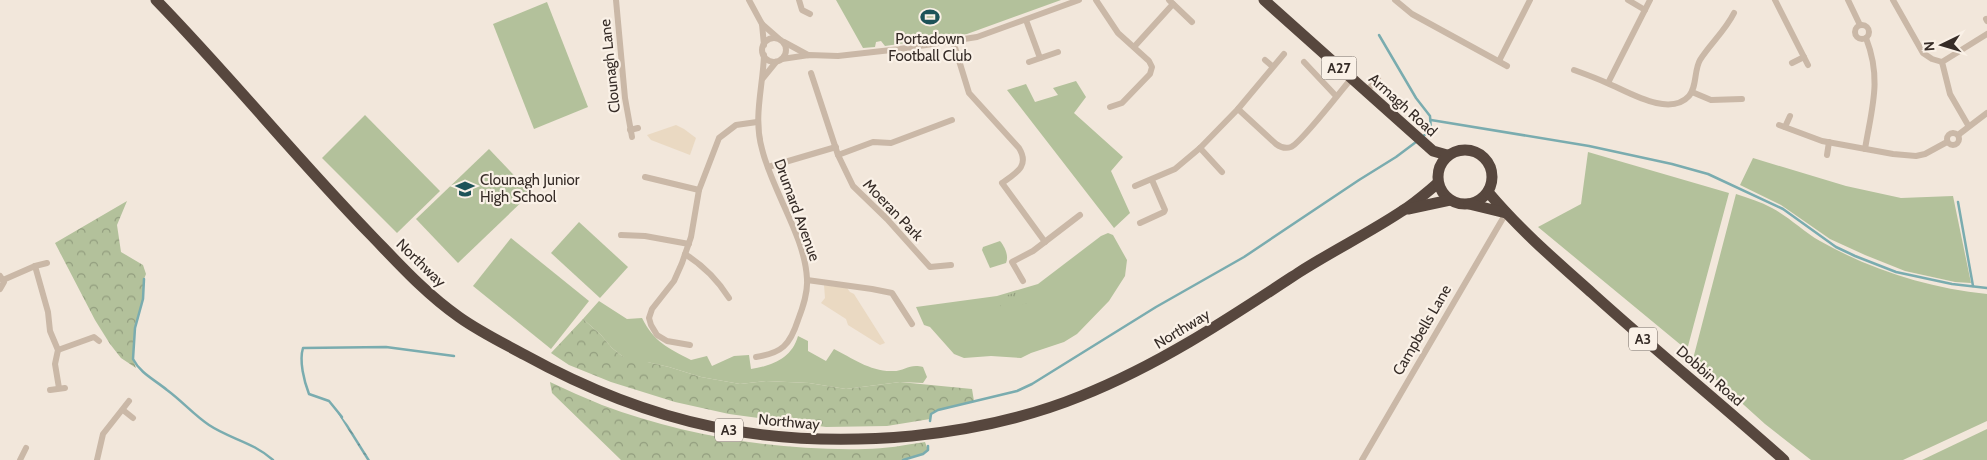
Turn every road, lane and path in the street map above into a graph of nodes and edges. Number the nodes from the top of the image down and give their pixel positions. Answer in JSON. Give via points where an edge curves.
{"nodes":[{"id":1,"x":156,"y":0,"type":"edge"},
{"id":2,"x":616,"y":0,"type":"edge"},
{"id":3,"x":750,"y":0,"type":"edge"},
{"id":4,"x":799,"y":0,"type":"edge"},
{"id":5,"x":1079,"y":0,"type":"edge"},
{"id":6,"x":1096,"y":0,"type":"edge"},
{"id":7,"x":1264,"y":0,"type":"edge"},
{"id":8,"x":1394,"y":0,"type":"edge"},
{"id":9,"x":1530,"y":0,"type":"edge"},
{"id":10,"x":1628,"y":0,"type":"edge"},
{"id":11,"x":1650,"y":0,"type":"edge"},
{"id":12,"x":1775,"y":0,"type":"edge"},
{"id":13,"x":1848,"y":0,"type":"edge"},
{"id":14,"x":1902,"y":0,"type":"edge"},
{"id":15,"x":1171,"y":2,"type":"edge"},
{"id":16,"x":1894,"y":2,"type":"edge"},
{"id":17,"x":1645,"y":10,"type":"junction"},
{"id":18,"x":1734,"y":13,"type":"dead end"},
{"id":19,"x":810,"y":14,"type":"dead end"},
{"id":20,"x":1026,"y":20,"type":"junction"},
{"id":21,"x":1192,"y":22,"type":"dead end"},
{"id":22,"x":762,"y":24,"type":"junction"},
{"id":23,"x":1860,"y":25,"type":"junction"},
{"id":24,"x":1987,"y":34,"type":"edge"},
{"id":25,"x":1866,"y":38,"type":"junction"},
{"id":26,"x":781,"y":41,"type":"junction"},
{"id":27,"x":953,"y":41,"type":"junction"},
{"id":28,"x":764,"y":45,"type":"junction"},
{"id":29,"x":1134,"y":47,"type":"junction"},
{"id":30,"x":1058,"y":52,"type":"dead end"},
{"id":31,"x":1284,"y":54,"type":"dead end"},
{"id":32,"x":764,"y":55,"type":"junction"},
{"id":33,"x":809,"y":55,"type":"junction"},
{"id":34,"x":1804,"y":57,"type":"junction"},
{"id":35,"x":1040,"y":58,"type":"junction"},
{"id":36,"x":779,"y":60,"type":"junction"},
{"id":37,"x":1265,"y":60,"type":"dead end"},
{"id":38,"x":1499,"y":61,"type":"junction"},
{"id":39,"x":1029,"y":62,"type":"dead end"},
{"id":40,"x":1304,"y":62,"type":"dead end"},
{"id":41,"x":1942,"y":62,"type":"junction"},
{"id":42,"x":1792,"y":63,"type":"dead end"},
{"id":43,"x":1808,"y":65,"type":"dead end"},
{"id":44,"x":1272,"y":66,"type":"junction"},
{"id":45,"x":1507,"y":66,"type":"dead end"},
{"id":46,"x":1574,"y":70,"type":"dead end"},
{"id":47,"x":812,"y":73,"type":"dead end"},
{"id":48,"x":763,"y":78,"type":"junction"},
{"id":49,"x":1378,"y":78,"type":"dead end"},
{"id":50,"x":1351,"y":79,"type":"junction"},
{"id":51,"x":1608,"y":83,"type":"junction"},
{"id":52,"x":1366,"y":91,"type":"junction"},
{"id":53,"x":1692,"y":92,"type":"junction"},
{"id":54,"x":1336,"y":96,"type":"junction"},
{"id":55,"x":1742,"y":99,"type":"dead end"},
{"id":56,"x":1110,"y":107,"type":"dead end"},
{"id":57,"x":1238,"y":109,"type":"junction"},
{"id":58,"x":1987,"y":113,"type":"edge"},
{"id":59,"x":1790,"y":116,"type":"dead end"},
{"id":60,"x":952,"y":120,"type":"dead end"},
{"id":61,"x":757,"y":122,"type":"junction"},
{"id":62,"x":1968,"y":126,"type":"junction"},
{"id":63,"x":638,"y":128,"type":"dead end"},
{"id":64,"x":1829,"y":142,"type":"junction"},
{"id":65,"x":836,"y":147,"type":"junction"},
{"id":66,"x":1200,"y":148,"type":"junction"},
{"id":67,"x":1865,"y":149,"type":"junction"},
{"id":68,"x":1433,"y":151,"type":"junction"},
{"id":69,"x":838,"y":154,"type":"junction"},
{"id":70,"x":1447,"y":155,"type":"junction"},
{"id":71,"x":1827,"y":155,"type":"dead end"},
{"id":72,"x":768,"y":167,"type":"junction"},
{"id":73,"x":1439,"y":167,"type":"junction"},
{"id":74,"x":1222,"y":172,"type":"dead end"},
{"id":75,"x":645,"y":177,"type":"dead end"},
{"id":76,"x":1152,"y":180,"type":"junction"},
{"id":77,"x":1438,"y":183,"type":"junction"},
{"id":78,"x":1135,"y":186,"type":"dead end"},
{"id":79,"x":699,"y":190,"type":"junction"},
{"id":80,"x":1488,"y":192,"type":"junction"},
{"id":81,"x":1450,"y":200,"type":"junction"},
{"id":82,"x":1469,"y":204,"type":"junction"},
{"id":83,"x":1406,"y":209,"type":"junction"},
{"id":84,"x":1506,"y":213,"type":"junction"},
{"id":85,"x":1080,"y":215,"type":"dead end"},
{"id":86,"x":1140,"y":223,"type":"dead end"},
{"id":87,"x":621,"y":235,"type":"dead end"},
{"id":88,"x":1045,"y":242,"type":"junction"},
{"id":89,"x":689,"y":244,"type":"junction"},
{"id":90,"x":685,"y":254,"type":"junction"},
{"id":91,"x":47,"y":263,"type":"dead end"},
{"id":92,"x":951,"y":265,"type":"dead end"},
{"id":93,"x":35,"y":266,"type":"junction"},
{"id":94,"x":2,"y":278,"type":"edge"},
{"id":95,"x":807,"y":280,"type":"junction"},
{"id":96,"x":1023,"y":281,"type":"dead end"},
{"id":97,"x":0,"y":289,"type":"edge"},
{"id":98,"x":729,"y":298,"type":"dead end"},
{"id":99,"x":912,"y":324,"type":"dead end"},
{"id":100,"x":99,"y":342,"type":"dead end"},
{"id":101,"x":690,"y":345,"type":"dead end"},
{"id":102,"x":58,"y":350,"type":"junction"},
{"id":103,"x":756,"y":357,"type":"dead end"},
{"id":104,"x":50,"y":390,"type":"dead end"},
{"id":105,"x":129,"y":401,"type":"dead end"},
{"id":106,"x":123,"y":410,"type":"junction"},
{"id":107,"x":133,"y":418,"type":"dead end"},
{"id":108,"x":26,"y":448,"type":"dead end"},
{"id":109,"x":20,"y":460,"type":"edge"},
{"id":110,"x":97,"y":460,"type":"edge"},
{"id":111,"x":1362,"y":460,"type":"edge"},
{"id":112,"x":1784,"y":460,"type":"edge"}],
"edges":[{"from":1,"to":83,"type":"highway","name":"Northway","number":"A3","via":[[339,202],[422,287],[459,318],[551,370],[616,398],[674,418],[752,434],[830,440],[928,434],[1001,422],[1077,398],[1185,345]]},
{"from":2,"to":63,"type":"street","name":"Clounagh Lane","via":[[624,98],[631,134]]},
{"from":3,"to":22,"type":"street"},
{"from":4,"to":19,"type":"street","via":[[802,10]]},
{"from":5,"to":20,"type":"street"},
{"from":6,"to":29,"type":"street","via":[[1118,33]]},
{"from":7,"to":50,"type":"highway","name":"Armagh Road","number":"A27"},
{"from":8,"to":38,"type":"street","via":[[1412,14]]},
{"from":9,"to":38,"type":"street"},
{"from":10,"to":17,"type":"street"},
{"from":11,"to":17,"type":"street"},
{"from":12,"to":34,"type":"street"},
{"from":13,"to":23,"type":"street"},
{"from":14,"to":16,"type":"street"},
{"from":15,"to":21,"type":"street"},
{"from":15,"to":29,"type":"street"},
{"from":16,"to":41,"type":"street","via":[[1923,53]]},
{"from":17,"to":51,"type":"street"},
{"from":18,"to":53,"type":"street","via":[[1699,62]]},
{"from":20,"to":27,"type":"street"},
{"from":20,"to":35,"type":"street"},
{"from":22,"to":26,"type":"street"},
{"from":22,"to":28,"type":"street"},
{"from":23,"to":25,"type":"street","via":[[1868,28]]},
{"from":23,"to":25,"type":"street","via":[[1856,28],[1856,35]]},
{"from":24,"to":41,"type":"street"},
{"from":25,"to":67,"type":"street","via":[[1873,56],[1876,82]]},
{"from":26,"to":28,"type":"street","via":[[772,38]]},
{"from":26,"to":33,"type":"street"},
{"from":26,"to":36,"type":"street","via":[[786,49]]},
{"from":27,"to":33,"type":"street","via":[[838,56]]},
{"from":27,"to":88,"type":"street","via":[[969,93],[1024,156],[1021,167],[1002,184]]},
{"from":28,"to":32,"type":"street"},
{"from":29,"to":56,"type":"street","via":[[1152,64],[1152,71],[1122,103]]},
{"from":30,"to":35,"type":"street"},
{"from":31,"to":44,"type":"street"},
{"from":32,"to":36,"type":"street","via":[[768,60]]},
{"from":32,"to":48,"type":"street","name":"Drumard Avenue"},
{"from":33,"to":36,"type":"street"},
{"from":34,"to":42,"type":"street"},
{"from":34,"to":43,"type":"street"},
{"from":35,"to":39,"type":"street"},
{"from":36,"to":48,"type":"street"},
{"from":37,"to":44,"type":"street"},
{"from":38,"to":45,"type":"street"},
{"from":40,"to":54,"type":"street"},
{"from":41,"to":62,"type":"street","via":[[1950,94]]},
{"from":44,"to":57,"type":"street"},
{"from":46,"to":51,"type":"street"},
{"from":47,"to":65,"type":"street","name":"Moeran Park"},
{"from":48,"to":61,"type":"street","name":"Drumard Avenue"},
{"from":49,"to":52,"type":"street"},
{"from":50,"to":52,"type":"highway","name":"Armagh Road","number":"A27"},
{"from":50,"to":54,"type":"street"},
{"from":51,"to":53,"type":"street","via":[[1654,103],[1680,102]]},
{"from":52,"to":68,"type":"highway","name":"Armagh Road","number":"A27"},
{"from":53,"to":55,"type":"street","via":[[1711,100]]},
{"from":54,"to":57,"type":"street","via":[[1291,147],[1283,148],[1276,144]]},
{"from":57,"to":66,"type":"street"},
{"from":58,"to":62,"type":"street"},
{"from":59,"to":64,"type":"street","via":[[1782,126]]},
{"from":60,"to":69,"type":"street","via":[[891,143],[873,142]]},
{"from":61,"to":72,"type":"street","name":"Drumard Avenue","via":[[761,149]]},
{"from":61,"to":79,"type":"street","via":[[736,125],[719,138]]},
{"from":62,"to":67,"type":"street","via":[[1958,135],[1949,134],[1947,142],[1932,151],[1916,156]]},
{"from":64,"to":67,"type":"street"},
{"from":64,"to":71,"type":"street"},
{"from":65,"to":69,"type":"street","name":"Moeran Park"},
{"from":65,"to":72,"type":"street"},
{"from":66,"to":74,"type":"street"},
{"from":66,"to":76,"type":"street","via":[[1175,169]]},
{"from":68,"to":70,"type":"highway","name":"Armagh Road","number":"A27"},
{"from":68,"to":73,"type":"highway","name":"Armagh Road"},
{"from":69,"to":92,"type":"street","name":"Moeran Park","via":[[853,186],[930,267]]},
{"from":70,"to":73,"type":"highway"},
{"from":70,"to":80,"type":"highway","via":[[1466,150],[1483,156],[1492,172]]},
{"from":72,"to":95,"type":"street","name":"Drumard Avenue","via":[[801,248]]},
{"from":73,"to":77,"type":"highway"},
{"from":75,"to":79,"type":"street"},
{"from":76,"to":78,"type":"street"},
{"from":76,"to":86,"type":"street","via":[[1165,210]]},
{"from":77,"to":81,"type":"highway"},
{"from":77,"to":83,"type":"highway","name":"Northway","number":"A3"},
{"from":79,"to":89,"type":"street"},
{"from":80,"to":82,"type":"highway"},
{"from":80,"to":84,"type":"highway","name":"Dobbin Road","number":"A3"},
{"from":81,"to":82,"type":"highway","number":"A3"},
{"from":81,"to":83,"type":"highway","name":"Northway","number":"A3"},
{"from":82,"to":84,"type":"highway","name":"Dobbin Road","number":"A3"},
{"from":84,"to":111,"type":"street","name":"Campbells Lane"},
{"from":84,"to":112,"type":"highway","name":"Dobbin Road","number":"A3","via":[[1636,332]]},
{"from":85,"to":88,"type":"street"},
{"from":87,"to":89,"type":"street"},
{"from":88,"to":96,"type":"street","via":[[1012,262]]},
{"from":89,"to":90,"type":"street"},
{"from":90,"to":98,"type":"street","via":[[712,275]]},
{"from":90,"to":101,"type":"street","via":[[674,281],[652,309],[649,318],[657,334],[667,341]]},
{"from":91,"to":93,"type":"street"},
{"from":93,"to":94,"type":"street"},
{"from":93,"to":102,"type":"street","via":[[50,331]]},
{"from":94,"to":97,"type":"street","via":[[4,284]]},
{"from":95,"to":99,"type":"street","via":[[892,293]]},
{"from":95,"to":103,"type":"street","name":"Drumard Avenue","via":[[806,296],[795,331],[785,347]]},
{"from":100,"to":102,"type":"street","via":[[94,337]]},
{"from":102,"to":104,"type":"street","via":[[55,364],[62,388]]},
{"from":105,"to":106,"type":"street"},
{"from":106,"to":107,"type":"street"},
{"from":106,"to":110,"type":"street","via":[[103,434]]},
{"from":108,"to":109,"type":"street"}]}
